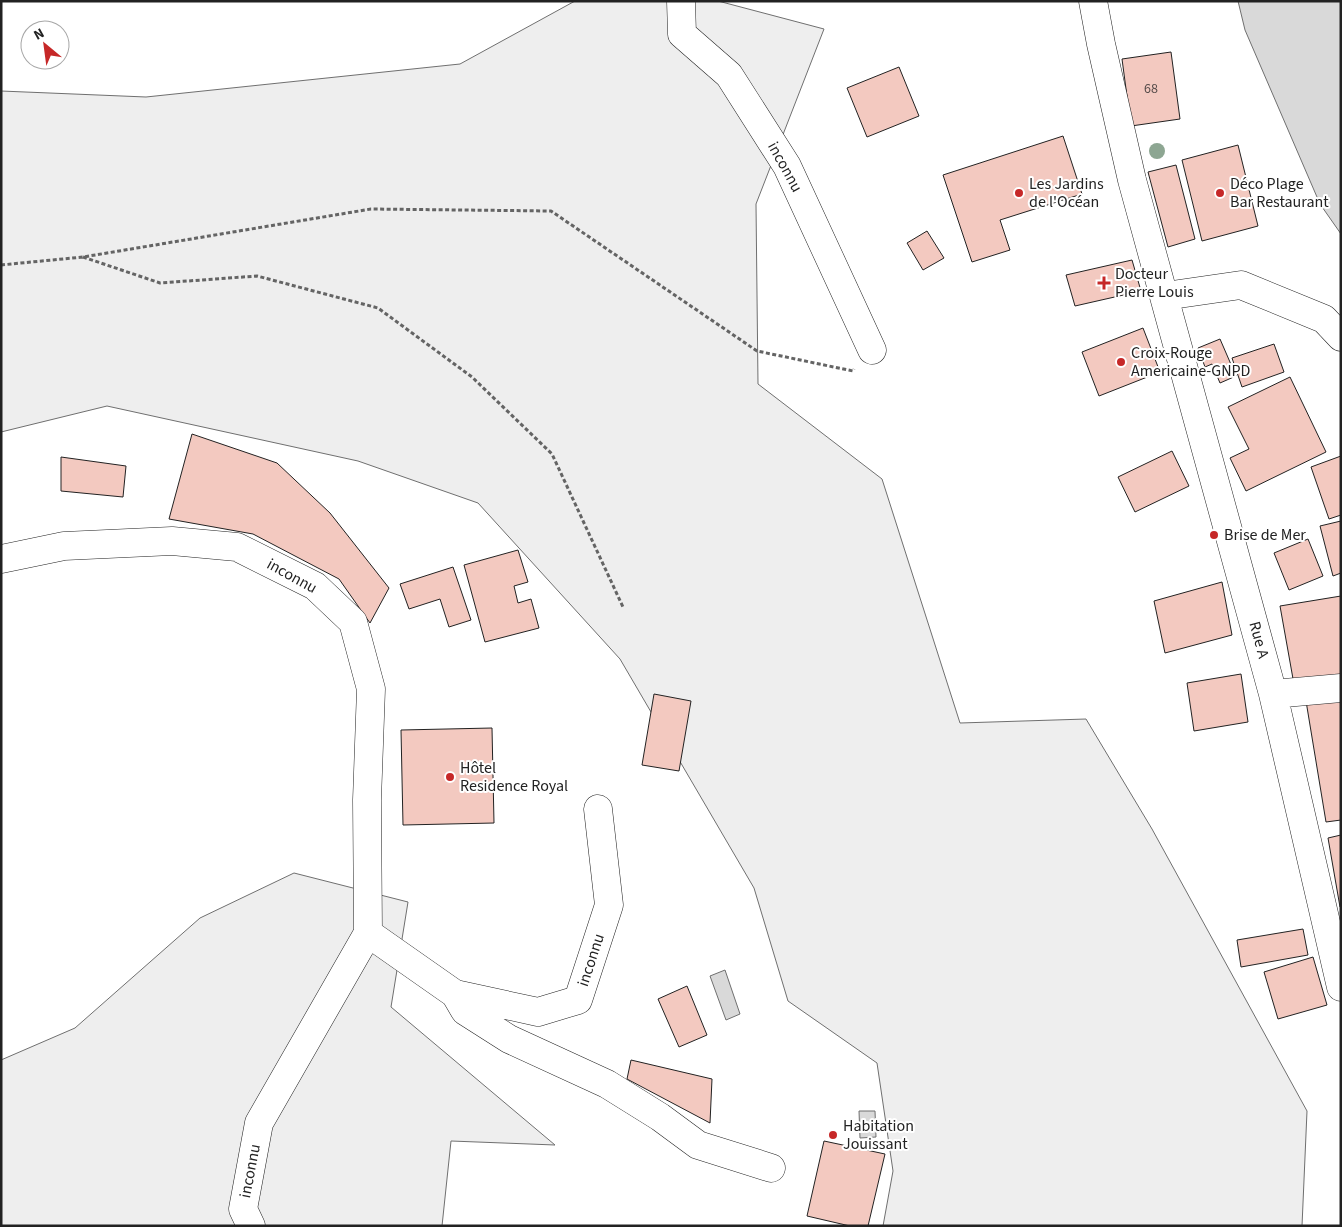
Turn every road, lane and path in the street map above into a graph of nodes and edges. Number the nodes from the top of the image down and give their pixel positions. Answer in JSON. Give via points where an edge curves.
{"nodes":[{"id":1,"x":681,"y":1,"type":"edge"},
{"id":2,"x":1093,"y":1,"type":"edge"},
{"id":3,"x":82,"y":257,"type":"junction"},
{"id":4,"x":1,"y":265,"type":"edge"},
{"id":5,"x":1166,"y":296,"type":"junction"},
{"id":6,"x":1341,"y":337,"type":"edge"},
{"id":7,"x":872,"y":350,"type":"joint"},
{"id":8,"x":1,"y":560,"type":"edge"},
{"id":9,"x":623,"y":607,"type":"dead end"},
{"id":10,"x":1341,"y":688,"type":"edge"},
{"id":11,"x":1273,"y":694,"type":"junction"},
{"id":12,"x":598,"y":809,"type":"dead end"},
{"id":13,"x":368,"y":933,"type":"junction"},
{"id":14,"x":1335,"y":941,"type":"edge"},
{"id":15,"x":1341,"y":987,"type":"edge"},
{"id":16,"x":455,"y":994,"type":"junction"},
{"id":17,"x":771,"y":1168,"type":"dead end"},
{"id":18,"x":251,"y":1226,"type":"edge"}],
"edges":[{"from":1,"to":7,"type":"street","name":"inconnu","via":[[682,34],[729,75],[787,166]]},
{"from":2,"to":5,"type":"street","via":[[1132,180]]},
{"from":3,"to":4,"type":"path"},
{"from":3,"to":7,"type":"path","via":[[371,210],[551,211],[757,351],[853,371]]},
{"from":3,"to":9,"type":"path","via":[[160,283],[257,276],[378,308],[472,376],[552,454]]},
{"from":5,"to":6,"type":"street","via":[[1241,285],[1324,319]]},
{"from":5,"to":11,"type":"street","name":"Rue A"},
{"from":8,"to":13,"type":"street","name":"inconnu","via":[[64,546],[172,541],[237,547],[316,586],[353,622],[372,689],[367,800]]},
{"from":10,"to":11,"type":"street"},
{"from":11,"to":14,"type":"street","name":"Rue A"},
{"from":12,"to":16,"type":"street","name":"inconnu","via":[[609,905],[578,1000],[538,1012]]},
{"from":13,"to":16,"type":"street","name":"inconnu"},
{"from":13,"to":18,"type":"street","name":"inconnu","via":[[259,1123],[243,1210]]},
{"from":14,"to":15,"type":"street","name":"Rue A"},
{"from":16,"to":17,"type":"street","via":[[466,1011],[509,1039],[607,1084],[698,1144]]}]}
